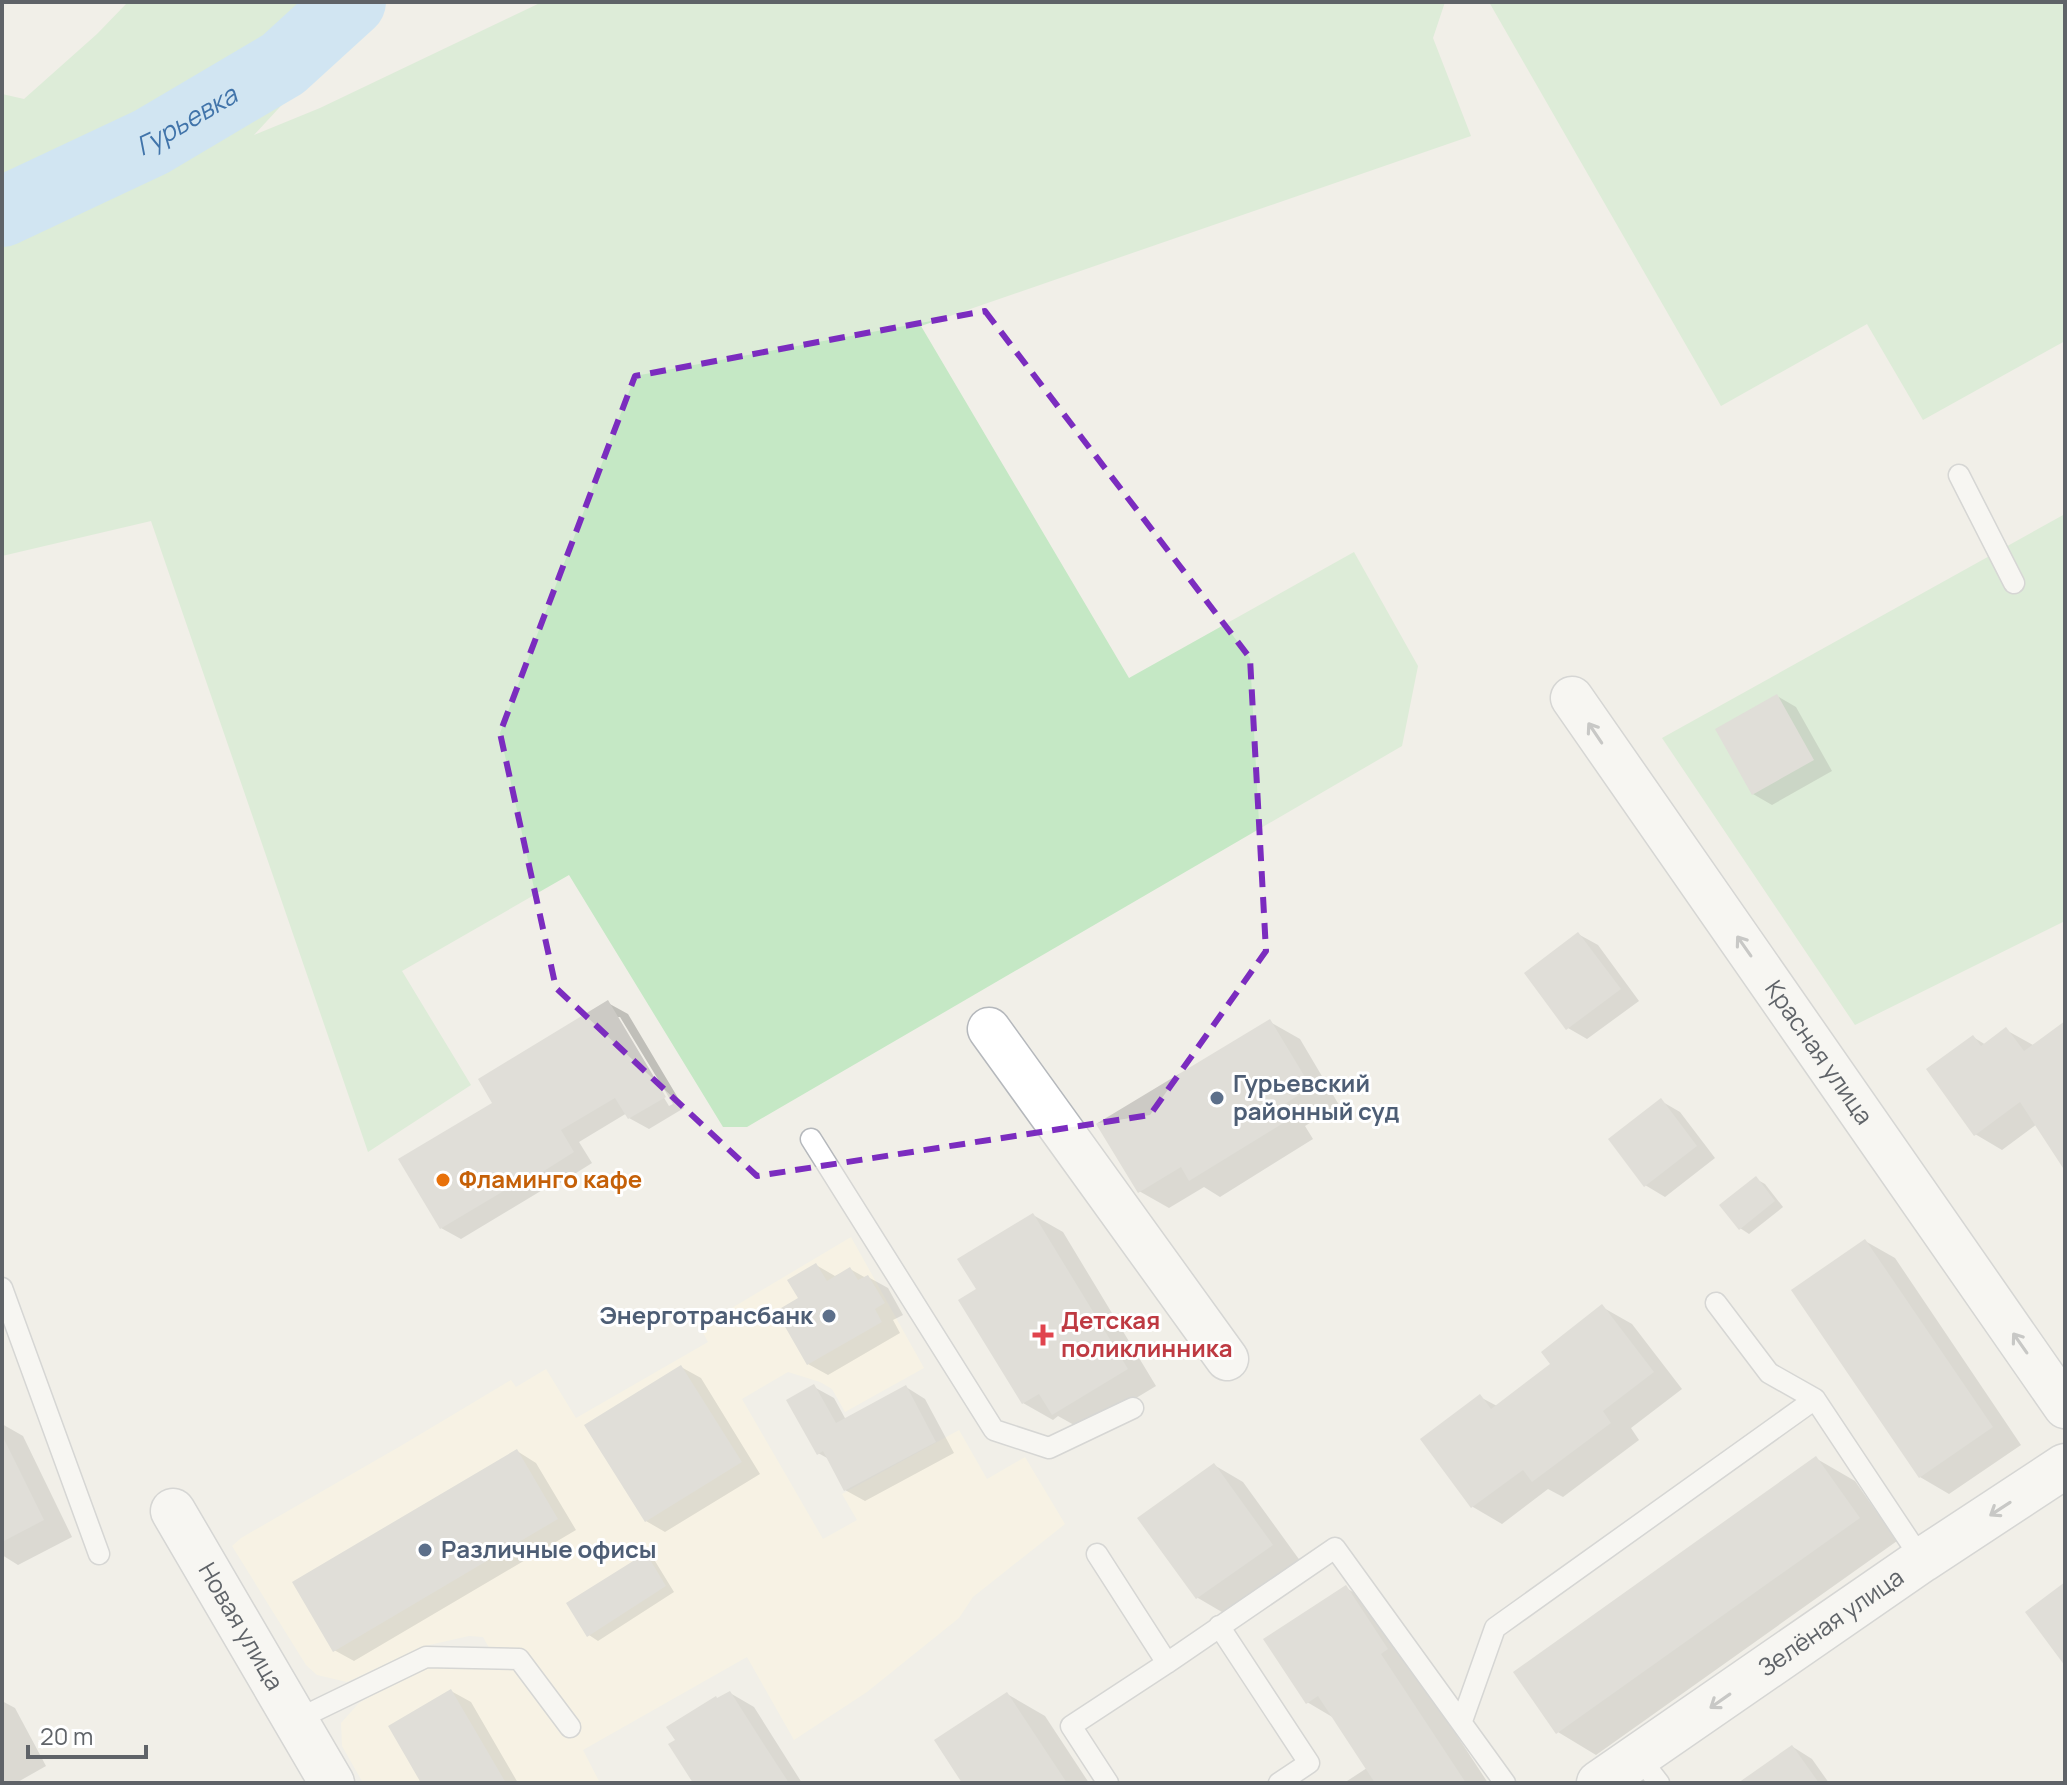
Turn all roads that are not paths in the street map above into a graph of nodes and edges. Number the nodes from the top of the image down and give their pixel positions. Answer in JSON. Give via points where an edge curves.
{"nodes":[{"id":1,"x":1959,"y":475,"type":"dead end"},
{"id":2,"x":2014,"y":583,"type":"dead end"},
{"id":3,"x":1572,"y":698,"type":"dead end"},
{"id":4,"x":989,"y":1029,"type":"dead end"},
{"id":5,"x":811,"y":1139,"type":"dead end"},
{"id":6,"x":2,"y":1288,"type":"edge"},
{"id":7,"x":1716,"y":1303,"type":"dead end"},
{"id":8,"x":1227,"y":1359,"type":"dead end"},
{"id":9,"x":1815,"y":1399,"type":"junction"},
{"id":10,"x":2065,"y":1407,"type":"edge"},
{"id":11,"x":1133,"y":1408,"type":"dead end"},
{"id":12,"x":2065,"y":1466,"type":"edge"},
{"id":13,"x":173,"y":1511,"type":"dead end"},
{"id":14,"x":99,"y":1554,"type":"dead end"},
{"id":15,"x":1097,"y":1554,"type":"dead end"},
{"id":16,"x":1922,"y":1560,"type":"junction"},
{"id":17,"x":1219,"y":1626,"type":"junction"},
{"id":18,"x":1167,"y":1663,"type":"junction"},
{"id":19,"x":296,"y":1720,"type":"junction"},
{"id":20,"x":1462,"y":1721,"type":"junction"},
{"id":21,"x":570,"y":1727,"type":"dead end"},
{"id":22,"x":1649,"y":1770,"type":"edge"},
{"id":23,"x":332,"y":1783,"type":"edge"},
{"id":24,"x":1108,"y":1783,"type":"edge"},
{"id":25,"x":1279,"y":1783,"type":"edge"},
{"id":26,"x":1505,"y":1783,"type":"edge"},
{"id":27,"x":1599,"y":1783,"type":"edge"}],
"edges":[{"from":1,"to":2,"type":"lane"},
{"from":10,"to":3,"type":"street","name":"Красная улица","one_way":true},
{"from":4,"to":8,"type":"street"},
{"from":5,"to":11,"type":"lane","via":[[994,1430],[1049,1448]]},
{"from":6,"to":14,"type":"lane"},
{"from":7,"to":9,"type":"lane","via":[[1769,1373]]},
{"from":9,"to":16,"type":"lane"},
{"from":9,"to":20,"type":"lane","via":[[1495,1628]]},
{"from":12,"to":16,"type":"street","name":"Зелёная улица","one_way":true},
{"from":13,"to":19,"type":"street","name":"Новая улица"},
{"from":15,"to":18,"type":"lane"},
{"from":16,"to":22,"type":"street","name":"Зелёная улица","one_way":true},
{"from":17,"to":18,"type":"lane"},
{"from":17,"to":20,"type":"lane","via":[[1335,1548]]},
{"from":17,"to":25,"type":"lane","via":[[1309,1763]]},
{"from":18,"to":24,"type":"lane","via":[[1071,1726]]},
{"from":19,"to":21,"type":"lane","via":[[426,1657],[519,1659]]},
{"from":19,"to":23,"type":"street","name":"Новая улица"},
{"from":20,"to":26,"type":"lane"},
{"from":22,"to":27,"type":"street","name":"Зелёная улица"}]}
